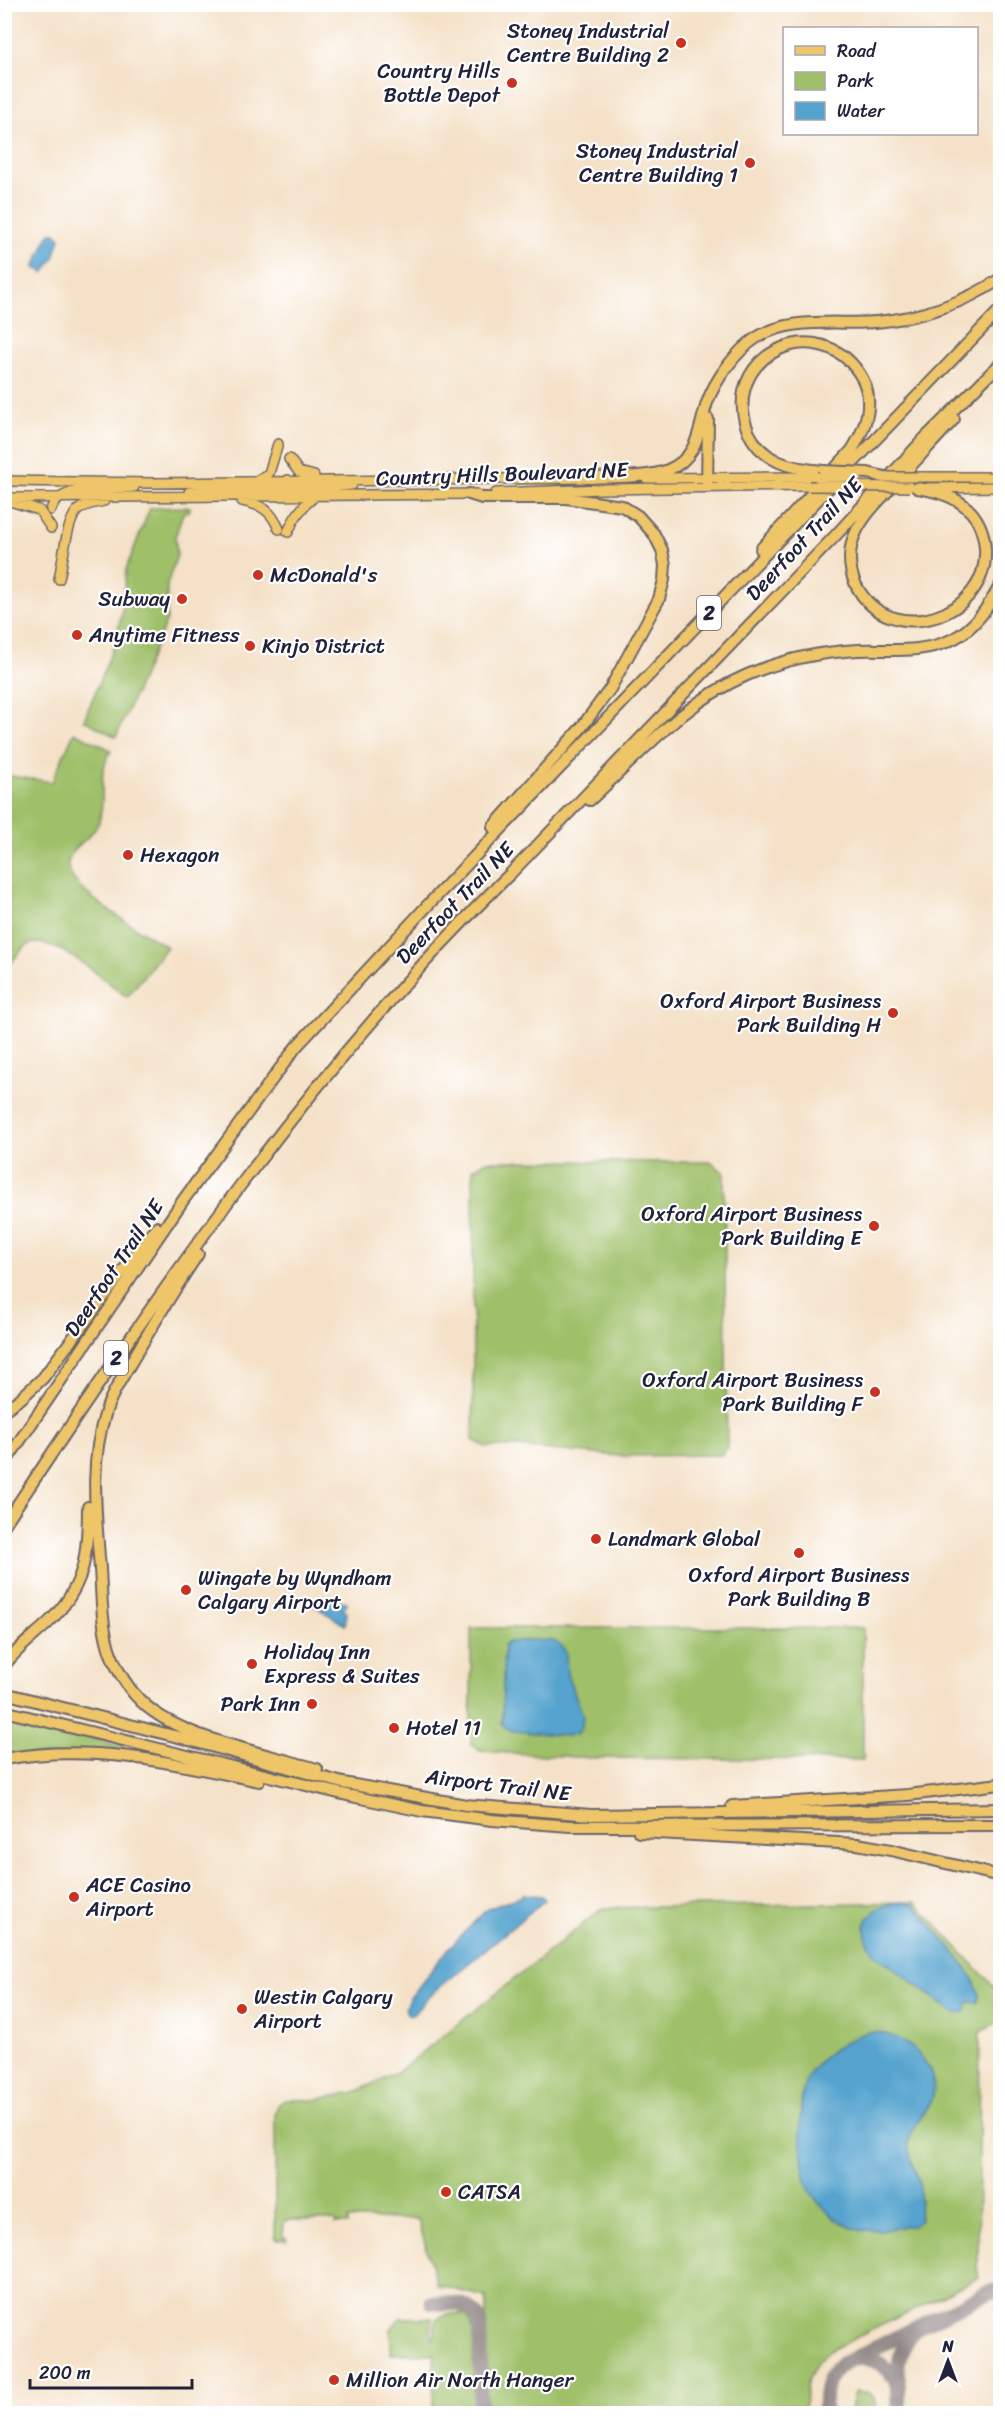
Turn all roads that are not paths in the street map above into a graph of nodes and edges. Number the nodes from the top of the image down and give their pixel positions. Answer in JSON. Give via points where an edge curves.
{"nodes":[{"id":1,"x":1000,"y":279,"type":"edge"},
{"id":2,"x":1000,"y":310,"type":"edge"},
{"id":3,"x":1000,"y":364,"type":"edge"},
{"id":4,"x":714,"y":389,"type":"junction"},
{"id":5,"x":278,"y":444,"type":"dead end"},
{"id":6,"x":288,"y":459,"type":"dead end"},
{"id":7,"x":821,"y":474,"type":"junction"},
{"id":8,"x":885,"y":477,"type":"joint"},
{"id":9,"x":1000,"y":477,"type":"edge"},
{"id":10,"x":587,"y":478,"type":"junction"},
{"id":11,"x":288,"y":480,"type":"junction"},
{"id":12,"x":337,"y":480,"type":"junction"},
{"id":13,"x":393,"y":480,"type":"junction"},
{"id":14,"x":4,"y":481,"type":"edge"},
{"id":15,"x":257,"y":481,"type":"junction"},
{"id":16,"x":708,"y":482,"type":"junction"},
{"id":17,"x":154,"y":483,"type":"junction"},
{"id":18,"x":915,"y":484,"type":"junction"},
{"id":19,"x":1000,"y":487,"type":"edge"},
{"id":20,"x":469,"y":494,"type":"junction"},
{"id":21,"x":278,"y":496,"type":"junction"},
{"id":22,"x":315,"y":496,"type":"junction"},
{"id":23,"x":58,"y":497,"type":"junction"},
{"id":24,"x":122,"y":497,"type":"junction"},
{"id":25,"x":157,"y":497,"type":"junction"},
{"id":26,"x":225,"y":497,"type":"junction"},
{"id":27,"x":4,"y":499,"type":"edge"},
{"id":28,"x":51,"y":510,"type":"dead end"},
{"id":29,"x":51,"y":528,"type":"dead end"},
{"id":30,"x":1000,"y":575,"type":"edge"},
{"id":31,"x":59,"y":579,"type":"dead end"},
{"id":32,"x":1000,"y":586,"type":"edge"},
{"id":33,"x":700,"y":622,"type":"junction"},
{"id":34,"x":925,"y":647,"type":"junction"},
{"id":35,"x":511,"y":873,"type":"junction"},
{"id":36,"x":427,"y":906,"type":"junction"},
{"id":37,"x":234,"y":1195,"type":"junction"},
{"id":38,"x":183,"y":1199,"type":"junction"},
{"id":39,"x":106,"y":1409,"type":"junction"},
{"id":40,"x":4,"y":1410,"type":"edge"},
{"id":41,"x":4,"y":1464,"type":"edge"},
{"id":42,"x":4,"y":1525,"type":"edge"},
{"id":43,"x":4,"y":1666,"type":"edge"},
{"id":44,"x":4,"y":1693,"type":"edge"},
{"id":45,"x":4,"y":1711,"type":"edge"},
{"id":46,"x":4,"y":1759,"type":"edge"},
{"id":47,"x":1000,"y":1784,"type":"edge"},
{"id":48,"x":1000,"y":1803,"type":"edge"},
{"id":49,"x":466,"y":1805,"type":"junction"},
{"id":50,"x":932,"y":1809,"type":"junction"},
{"id":51,"x":1000,"y":1809,"type":"edge"},
{"id":52,"x":422,"y":1811,"type":"junction"},
{"id":53,"x":591,"y":1815,"type":"junction"},
{"id":54,"x":1000,"y":1825,"type":"edge"},
{"id":55,"x":570,"y":1827,"type":"junction"},
{"id":56,"x":1000,"y":1875,"type":"edge"}],
"edges":[{"from":1,"to":4,"type":"highway","via":[[949,305],[913,316],[771,331],[736,353]]},
{"from":2,"to":33,"type":"highway","name":"Deerfoot Trail NE","number":"2"},
{"from":3,"to":18,"type":"highway","via":[[874,506],[855,534],[851,567],[862,595],[879,612],[908,621],[930,619],[958,605],[977,583],[985,558],[981,530],[965,506],[946,494]]},
{"from":3,"to":35,"type":"highway","name":"Deerfoot Trail NE","number":"2"},
{"from":4,"to":10,"type":"highway","via":[[696,445],[680,464],[662,473]]},
{"from":4,"to":16,"type":"highway","via":[[708,417]]},
{"from":5,"to":15,"type":"main road","via":[[269,473]]},
{"from":6,"to":12,"type":"main road","via":[[305,475]]},
{"from":7,"to":8,"type":"highway","bridge":true,"via":[[868,473]]},
{"from":7,"to":16,"type":"main road","name":"Country Hills Boulevard NE"},
{"from":7,"to":33,"type":"highway","via":[[776,460],[758,448],[746,426],[742,403],[746,383],[760,362],[789,345],[826,346],[848,359],[862,377],[868,396],[865,426],[843,461]]},
{"from":8,"to":18,"type":"main road","name":"Country Hills Boulevard NE","bridge":true},
{"from":9,"to":18,"type":"main road","name":"Country Hills Boulevard NE"},
{"from":10,"to":13,"type":"main road","name":"Country Hills Boulevard NE"},
{"from":10,"to":16,"type":"main road","name":"Country Hills Boulevard NE"},
{"from":11,"to":12,"type":"main road","name":"Country Hills Boulevard NE"},
{"from":11,"to":15,"type":"main road","name":"Country Hills Boulevard NE"},
{"from":11,"to":25,"type":"main road","via":[[278,488],[190,491]]},
{"from":12,"to":13,"type":"main road","name":"Country Hills Boulevard NE"},
{"from":13,"to":21,"type":"main road","via":[[288,490]]},
{"from":14,"to":17,"type":"main road","name":"Country Hills Boulevard NE"},
{"from":15,"to":17,"type":"main road","name":"Country Hills Boulevard NE"},
{"from":16,"to":18,"type":"main road","name":"Country Hills Boulevard NE","bridge":true,"via":[[809,486]]},
{"from":16,"to":20,"type":"main road","name":"Country Hills Boulevard NE"},
{"from":17,"to":23,"type":"main road"},
{"from":18,"to":19,"type":"main road","name":"Country Hills Boulevard NE"},
{"from":20,"to":22,"type":"main road","name":"Country Hills Boulevard NE"},
{"from":20,"to":36,"type":"highway","via":[[482,498],[566,498],[622,506],[647,525],[659,542],[664,580],[649,620],[599,705]]},
{"from":21,"to":22,"type":"main road","name":"Country Hills Boulevard NE"},
{"from":21,"to":26,"type":"main road","name":"Country Hills Boulevard NE"},
{"from":22,"to":26,"type":"main road","via":[[283,530],[259,504]]},
{"from":23,"to":24,"type":"main road","name":"Country Hills Boulevard NE"},
{"from":23,"to":27,"type":"main road","name":"Country Hills Boulevard NE"},
{"from":23,"to":28,"type":"main road"},
{"from":24,"to":25,"type":"main road","name":"Country Hills Boulevard NE"},
{"from":24,"to":31,"type":"main road","via":[[77,511]]},
{"from":25,"to":26,"type":"main road","name":"Country Hills Boulevard NE"},
{"from":27,"to":29,"type":"main road","via":[[39,510]]},
{"from":30,"to":34,"type":"highway","via":[[976,616],[961,630]]},
{"from":32,"to":34,"type":"highway","via":[[989,607],[969,628],[945,643]]},
{"from":33,"to":36,"type":"highway","name":"Deerfoot Trail NE","number":"2"},
{"from":34,"to":35,"type":"highway","via":[[814,655],[780,662],[731,682],[684,712]]},
{"from":35,"to":37,"type":"highway","name":"Deerfoot Trail NE","number":"2","via":[[458,925],[352,1044]]},
{"from":36,"to":38,"type":"highway","name":"Deerfoot Trail NE","number":"2","via":[[296,1047]]},
{"from":37,"to":39,"type":"highway","via":[[160,1312]]},
{"from":37,"to":42,"type":"highway","name":"Deerfoot Trail NE","number":"2","via":[[117,1356]]},
{"from":38,"to":40,"type":"highway","via":[[169,1210],[43,1378]]},
{"from":38,"to":41,"type":"highway","name":"Deerfoot Trail NE","number":"2"},
{"from":39,"to":43,"type":"highway","via":[[91,1455],[87,1554],[81,1576],[64,1607]]},
{"from":39,"to":49,"type":"highway","via":[[94,1473],[102,1607],[111,1653],[122,1678],[136,1696],[173,1724],[211,1738],[358,1780]]},
{"from":44,"to":49,"type":"highway","name":"Airport Trail NE","via":[[343,1783]]},
{"from":45,"to":52,"type":"highway","name":"Airport Trail NE"},
{"from":46,"to":52,"type":"highway","via":[[73,1752],[131,1756]]},
{"from":47,"to":53,"type":"highway","via":[[908,1795]]},
{"from":48,"to":50,"type":"highway"},
{"from":49,"to":53,"type":"highway","name":"Airport Trail NE"},
{"from":50,"to":51,"type":"highway","name":"Airport Trail NE"},
{"from":50,"to":53,"type":"highway","name":"Airport Trail NE"},
{"from":52,"to":55,"type":"highway","name":"Airport Trail NE"},
{"from":54,"to":55,"type":"highway","name":"Airport Trail NE"},
{"from":55,"to":56,"type":"highway","via":[[857,1844]]}]}
